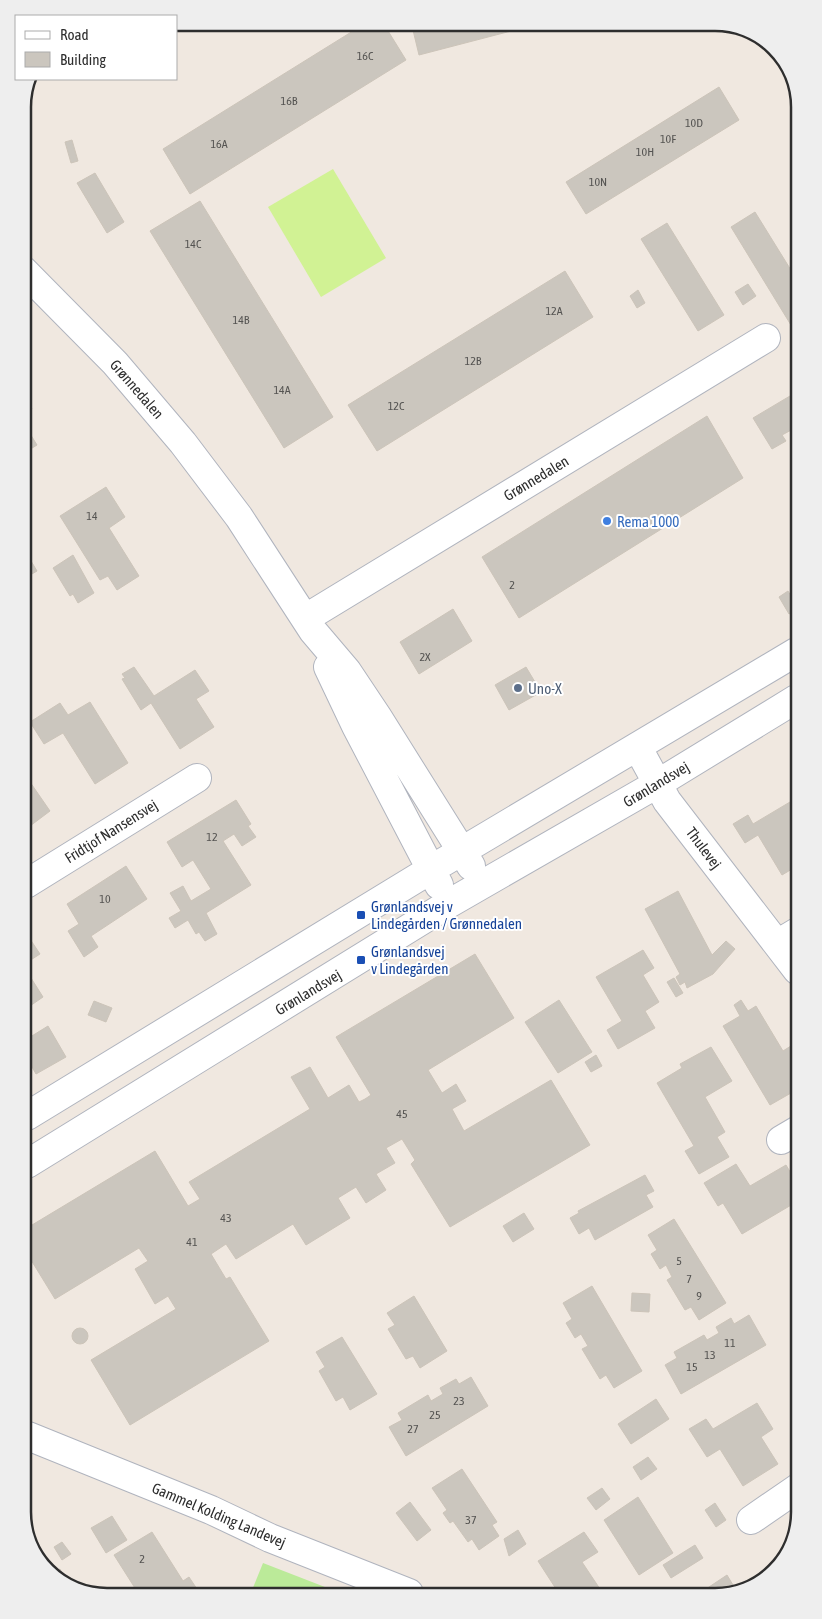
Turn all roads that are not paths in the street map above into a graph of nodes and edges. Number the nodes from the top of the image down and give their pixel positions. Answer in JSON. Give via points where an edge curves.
{"nodes":[{"id":1,"x":31,"y":278,"type":"edge"},
{"id":2,"x":766,"y":338,"type":"dead end"},
{"id":3,"x":309,"y":625,"type":"junction"},
{"id":4,"x":791,"y":655,"type":"edge"},
{"id":5,"x":791,"y":702,"type":"edge"},
{"id":6,"x":638,"y":748,"type":"junction"},
{"id":7,"x":197,"y":778,"type":"dead end"},
{"id":8,"x":657,"y":784,"type":"junction"},
{"id":9,"x":462,"y":852,"type":"junction"},
{"id":10,"x":430,"y":870,"type":"junction"},
{"id":11,"x":31,"y":881,"type":"edge"},
{"id":12,"x":482,"y":885,"type":"junction"},
{"id":13,"x":450,"y":903,"type":"junction"},
{"id":14,"x":787,"y":938,"type":"edge"},
{"id":15,"x":791,"y":951,"type":"edge"},
{"id":16,"x":31,"y":1114,"type":"edge"},
{"id":17,"x":31,"y":1162,"type":"edge"},
{"id":18,"x":31,"y":1437,"type":"edge"},
{"id":19,"x":791,"y":1492,"type":"edge"},
{"id":20,"x":751,"y":1520,"type":"dead end"},
{"id":21,"x":396,"y":1588,"type":"edge"}],
"edges":[{"from":1,"to":3,"type":"street","name":"Grønnedalen","via":[[115,363],[184,443],[239,517]]},
{"from":2,"to":3,"type":"street","name":"Grønnedalen"},
{"from":3,"to":9,"type":"street","name":"Grønnedalen","via":[[357,686]]},
{"from":3,"to":10,"type":"street","name":"Grønnedalen","via":[[337,688]]},
{"from":4,"to":6,"type":"street"},
{"from":5,"to":8,"type":"street","name":"Grønlandsvej"},
{"from":6,"to":8,"type":"street","name":"Thulevej"},
{"from":6,"to":9,"type":"street"},
{"from":7,"to":11,"type":"street","name":"Fridtjof Nansensvej"},
{"from":8,"to":12,"type":"street","name":"Grønlandsvej"},
{"from":8,"to":14,"type":"street","name":"Thulevej","via":[[667,801]]},
{"from":9,"to":10,"type":"street"},
{"from":9,"to":12,"type":"street","name":"Grønnedalen"},
{"from":10,"to":13,"type":"street","name":"Grønnedalen"},
{"from":10,"to":16,"type":"street"},
{"from":12,"to":13,"type":"street","name":"Grønlandsvej"},
{"from":13,"to":17,"type":"street","name":"Grønlandsvej"},
{"from":14,"to":15,"type":"street","name":"Thulevej"},
{"from":18,"to":21,"type":"street","name":"Gammel Kolding Landevej"},
{"from":19,"to":20,"type":"street"}]}
